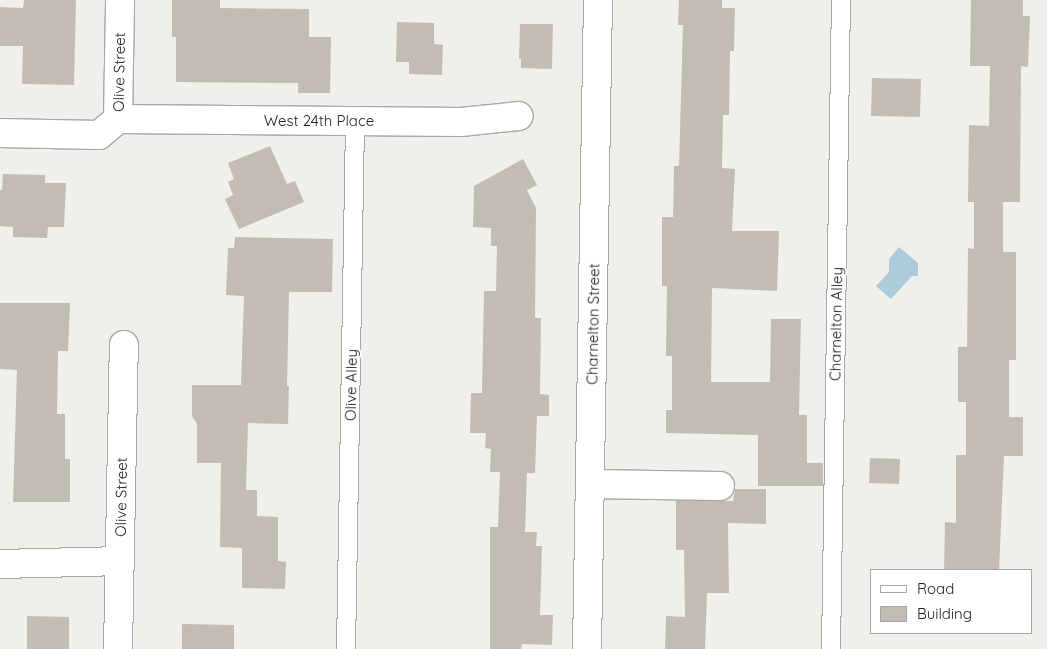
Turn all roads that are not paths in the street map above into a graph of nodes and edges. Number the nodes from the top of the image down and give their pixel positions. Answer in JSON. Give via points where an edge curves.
{"nodes":[{"id":1,"x":120,"y":0,"type":"edge"},
{"id":2,"x":598,"y":0,"type":"edge"},
{"id":3,"x":841,"y":0,"type":"edge"},
{"id":4,"x":519,"y":116,"type":"dead end"},
{"id":5,"x":355,"y":121,"type":"junction"},
{"id":6,"x":109,"y":127,"type":"junction"},
{"id":7,"x":0,"y":134,"type":"edge"},
{"id":8,"x":124,"y":345,"type":"dead end"},
{"id":9,"x":590,"y":484,"type":"junction"},
{"id":10,"x":720,"y":486,"type":"dead end"},
{"id":11,"x":119,"y":561,"type":"junction"},
{"id":12,"x":0,"y":564,"type":"edge"},
{"id":13,"x":118,"y":649,"type":"edge"},
{"id":14,"x":346,"y":649,"type":"edge"},
{"id":15,"x":587,"y":649,"type":"edge"},
{"id":16,"x":831,"y":649,"type":"edge"}],
"edges":[{"from":1,"to":6,"type":"street","name":"Olive Street"},
{"from":2,"to":9,"type":"street","name":"Charnelton Street"},
{"from":3,"to":16,"type":"lane","name":"Charnelton Alley"},
{"from":4,"to":5,"type":"street","name":"West 24th Place","via":[[461,122]]},
{"from":5,"to":6,"type":"street","name":"West 24th Place"},
{"from":5,"to":14,"type":"lane","name":"Olive Alley"},
{"from":6,"to":7,"type":"street","name":"West 24th Place"},
{"from":8,"to":11,"type":"street","name":"Olive Street"},
{"from":9,"to":10,"type":"street"},
{"from":9,"to":15,"type":"street","name":"Charnelton Street"},
{"from":11,"to":12,"type":"street"},
{"from":11,"to":13,"type":"street","name":"Olive Street"}]}
